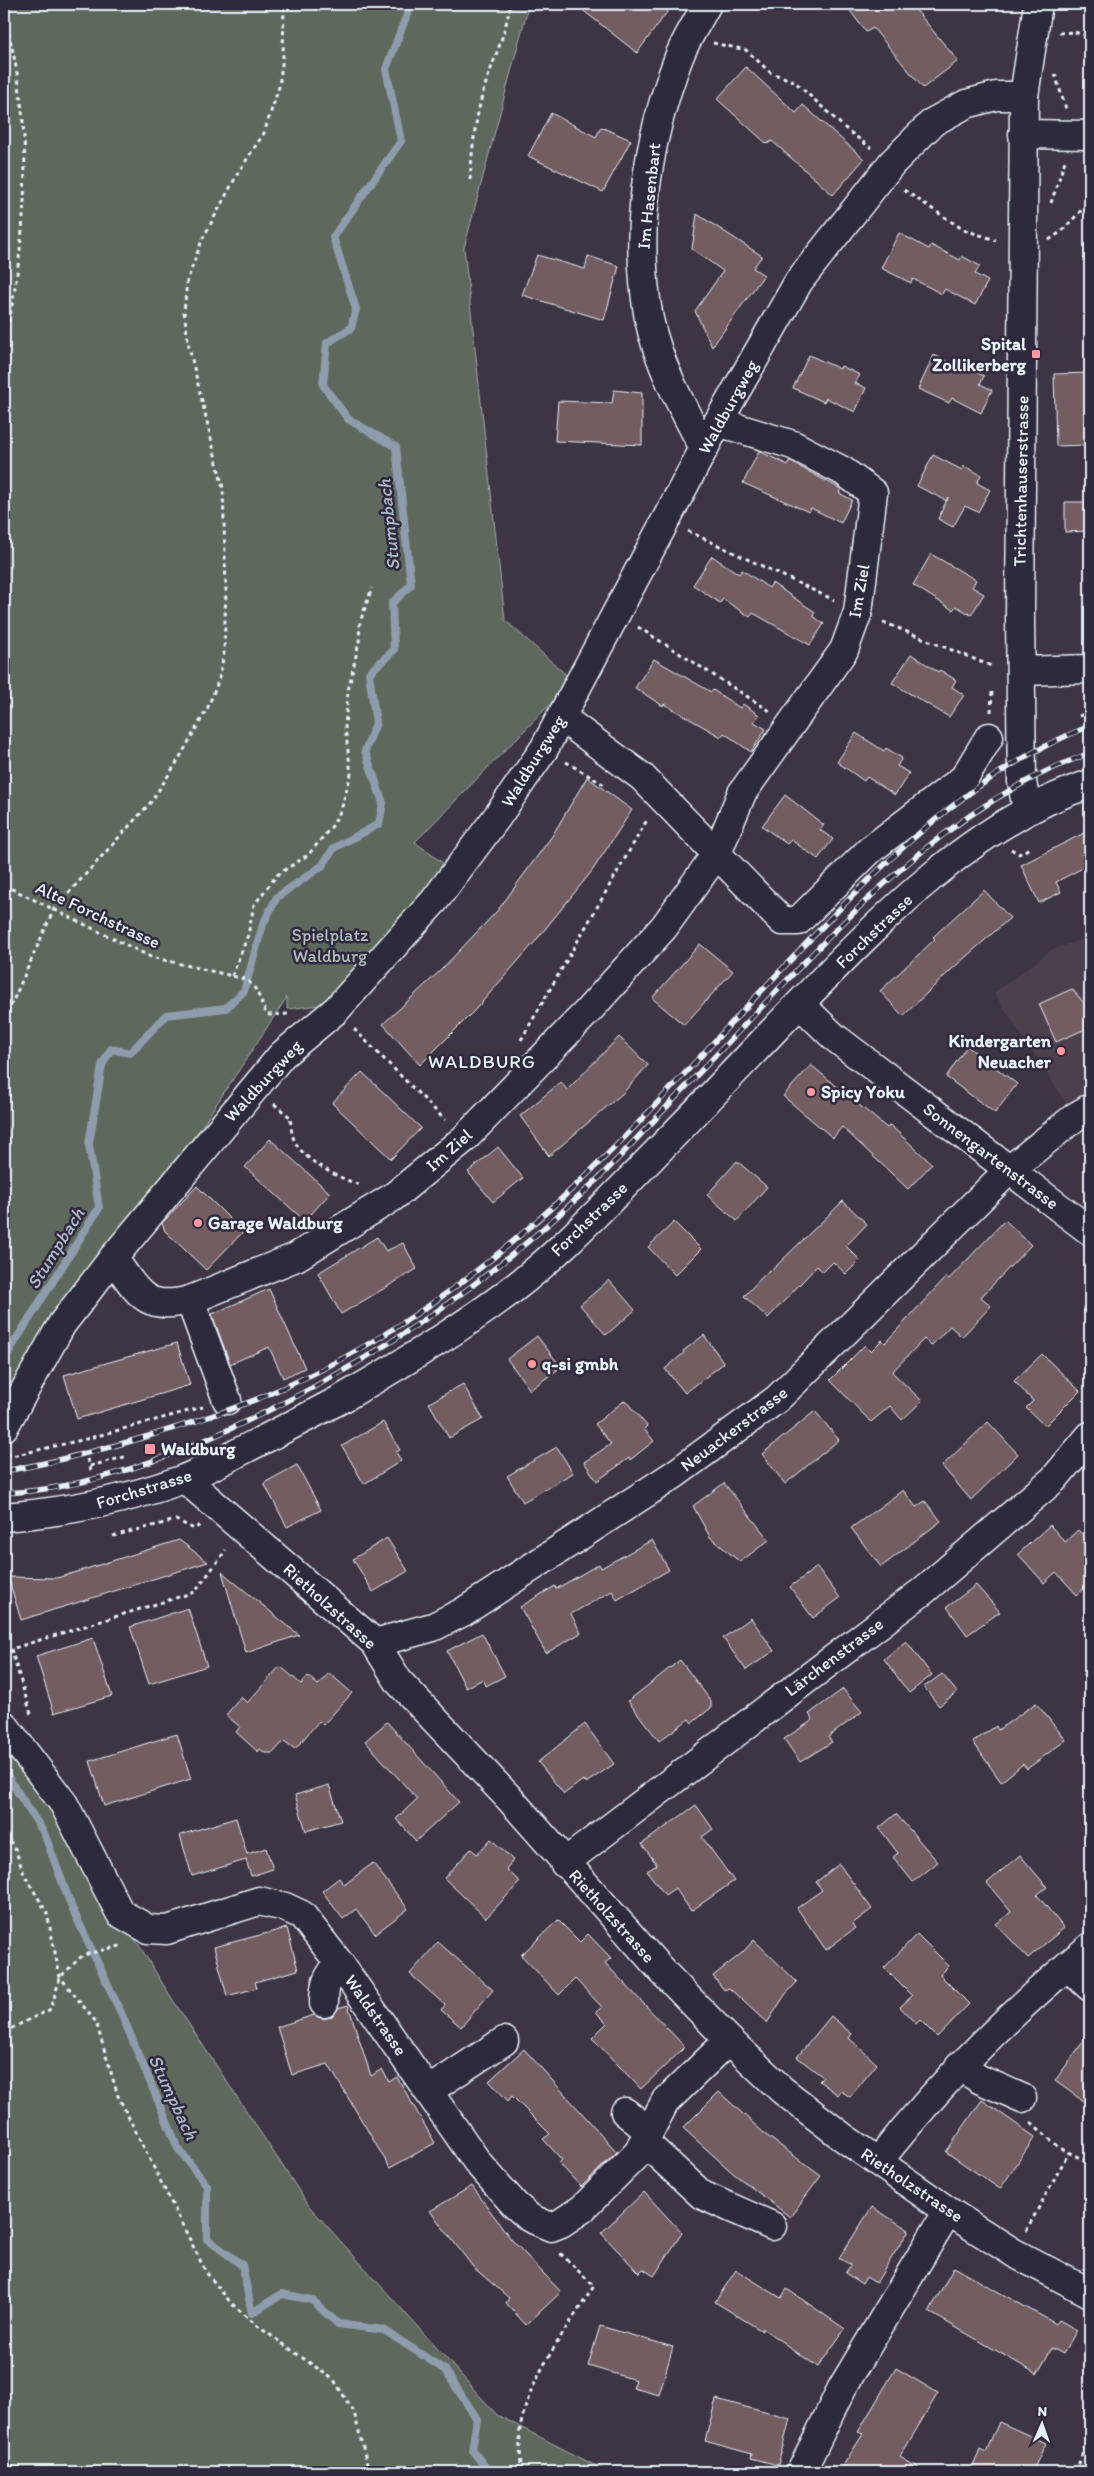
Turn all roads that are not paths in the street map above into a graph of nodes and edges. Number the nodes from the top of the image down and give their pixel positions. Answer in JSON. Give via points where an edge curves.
{"nodes":[{"id":1,"x":1038,"y":4,"type":"edge"},
{"id":2,"x":704,"y":11,"type":"edge"},
{"id":3,"x":1024,"y":96,"type":"junction"},
{"id":4,"x":1023,"y":134,"type":"junction"},
{"id":5,"x":1090,"y":135,"type":"edge"},
{"id":6,"x":718,"y":422,"type":"junction"},
{"id":7,"x":704,"y":448,"type":"junction"},
{"id":8,"x":1090,"y":669,"type":"edge"},
{"id":9,"x":1020,"y":671,"type":"junction"},
{"id":10,"x":561,"y":717,"type":"junction"},
{"id":11,"x":989,"y":737,"type":"road end"},
{"id":12,"x":1090,"y":784,"type":"edge"},
{"id":13,"x":1027,"y":810,"type":"junction"},
{"id":14,"x":718,"y":852,"type":"junction"},
{"id":15,"x":800,"y":1004,"type":"junction"},
{"id":16,"x":1090,"y":1108,"type":"edge"},
{"id":17,"x":1008,"y":1171,"type":"junction"},
{"id":18,"x":1090,"y":1231,"type":"edge"},
{"id":19,"x":113,"y":1258,"type":"junction"},
{"id":20,"x":190,"y":1300,"type":"junction"},
{"id":21,"x":227,"y":1400,"type":"road end"},
{"id":22,"x":4,"y":1427,"type":"edge"},
{"id":23,"x":1090,"y":1436,"type":"edge"},
{"id":24,"x":185,"y":1478,"type":"junction"},
{"id":25,"x":4,"y":1517,"type":"edge"},
{"id":26,"x":376,"y":1643,"type":"junction"},
{"id":27,"x":4,"y":1725,"type":"edge"},
{"id":28,"x":564,"y":1863,"type":"junction"},
{"id":29,"x":1090,"y":1947,"type":"edge"},
{"id":30,"x":340,"y":1964,"type":"junction"},
{"id":31,"x":1067,"y":1966,"type":"junction"},
{"id":32,"x":1090,"y":1987,"type":"edge"},
{"id":33,"x":324,"y":2003,"type":"dead end"},
{"id":34,"x":729,"y":2040,"type":"junction"},
{"id":35,"x":504,"y":2041,"type":"dead end"},
{"id":36,"x":959,"y":2066,"type":"junction"},
{"id":37,"x":428,"y":2092,"type":"junction"},
{"id":38,"x":1022,"y":2098,"type":"dead end"},
{"id":39,"x":625,"y":2112,"type":"dead end"},
{"id":40,"x":645,"y":2137,"type":"junction"},
{"id":41,"x":878,"y":2162,"type":"junction"},
{"id":42,"x":948,"y":2210,"type":"junction"},
{"id":43,"x":772,"y":2226,"type":"dead end"},
{"id":44,"x":1090,"y":2293,"type":"edge"},
{"id":45,"x":801,"y":2472,"type":"edge"}],
"edges":[{"from":1,"to":3,"type":"street","name":"Trichtenhauserstrasse"},
{"from":2,"to":7,"type":"street","name":"Im Hasenbart","via":[[679,56],[651,148],[641,241],[650,320],[674,392]]},
{"from":3,"to":4,"type":"street","name":"Trichtenhauserstrasse"},
{"from":3,"to":6,"type":"street","name":"Waldburgweg","via":[[996,96],[966,104],[933,122],[892,163],[799,282]]},
{"from":4,"to":5,"type":"street"},
{"from":4,"to":9,"type":"street","name":"Trichtenhauserstrasse","via":[[1034,242]]},
{"from":6,"to":7,"type":"street","name":"Waldburgweg"},
{"from":6,"to":14,"type":"street","name":"Im Ziel","via":[[793,445],[843,471],[873,493],[858,612],[844,650],[742,793]]},
{"from":7,"to":10,"type":"street","name":"Waldburgweg"},
{"from":8,"to":9,"type":"street"},
{"from":9,"to":13,"type":"street","name":"Trichtenhauserstrasse","via":[[1022,782]]},
{"from":10,"to":14,"type":"street","via":[[642,777]]},
{"from":10,"to":19,"type":"street","name":"Waldburgweg","via":[[497,817],[435,900],[336,1010],[282,1055]]},
{"from":11,"to":14,"type":"street","via":[[964,778],[870,850],[798,921],[782,921]]},
{"from":12,"to":13,"type":"street","name":"Forchstrasse"},
{"from":13,"to":15,"type":"street","name":"Forchstrasse","via":[[988,833],[917,890]]},
{"from":14,"to":20,"type":"street","name":"Im Ziel","via":[[664,927],[464,1139],[393,1197],[296,1257]]},
{"from":15,"to":17,"type":"street","name":"Sonnengartenstrasse","via":[[834,1037]]},
{"from":15,"to":24,"type":"street","name":"Forchstrasse","via":[[583,1228],[519,1284],[418,1355],[309,1416]]},
{"from":16,"to":17,"type":"street","name":"Neuackerstrasse","via":[[1075,1116]]},
{"from":17,"to":18,"type":"street","name":"Sonnengartenstrasse"},
{"from":17,"to":26,"type":"street","name":"Neuackerstrasse","via":[[778,1399],[675,1474],[463,1612],[434,1627]]},
{"from":19,"to":20,"type":"street","name":"Im Ziel","via":[[136,1292],[152,1303],[172,1304]]},
{"from":19,"to":22,"type":"street","name":"Waldburgweg","via":[[62,1324]]},
{"from":20,"to":21,"type":"street"},
{"from":23,"to":28,"type":"street","name":"Lärchenstrasse","via":[[1054,1479],[923,1591]]},
{"from":24,"to":25,"type":"street","name":"Forchstrasse","via":[[79,1509]]},
{"from":24,"to":26,"type":"street","name":"Rietholzstrasse"},
{"from":26,"to":28,"type":"street","name":"Rietholzstrasse","via":[[399,1682],[509,1798]]},
{"from":27,"to":30,"type":"street","name":"Waldstrasse","via":[[64,1804],[120,1913],[148,1929],[167,1930],[260,1901],[285,1907],[302,1916]]},
{"from":28,"to":34,"type":"street","name":"Rietholzstrasse"},
{"from":29,"to":31,"type":"street"},
{"from":30,"to":33,"type":"street","via":[[329,1975]]},
{"from":30,"to":37,"type":"street","name":"Waldstrasse"},
{"from":31,"to":32,"type":"street"},
{"from":31,"to":36,"type":"street"},
{"from":34,"to":40,"type":"street","via":[[665,2102]]},
{"from":34,"to":41,"type":"street","name":"Rietholzstrasse","via":[[782,2090]]},
{"from":35,"to":37,"type":"street"},
{"from":36,"to":38,"type":"street","via":[[979,2079]]},
{"from":36,"to":41,"type":"street"},
{"from":37,"to":40,"type":"street","name":"Waldstrasse","via":[[478,2163],[515,2205],[530,2218],[550,2227],[582,2210],[638,2153]]},
{"from":39,"to":40,"type":"street"},
{"from":40,"to":43,"type":"street","via":[[652,2149],[702,2195]]},
{"from":41,"to":42,"type":"street","name":"Rietholzstrasse"},
{"from":42,"to":44,"type":"street","name":"Rietholzstrasse","via":[[1014,2253]]},
{"from":42,"to":45,"type":"street","via":[[842,2388]]}]}
